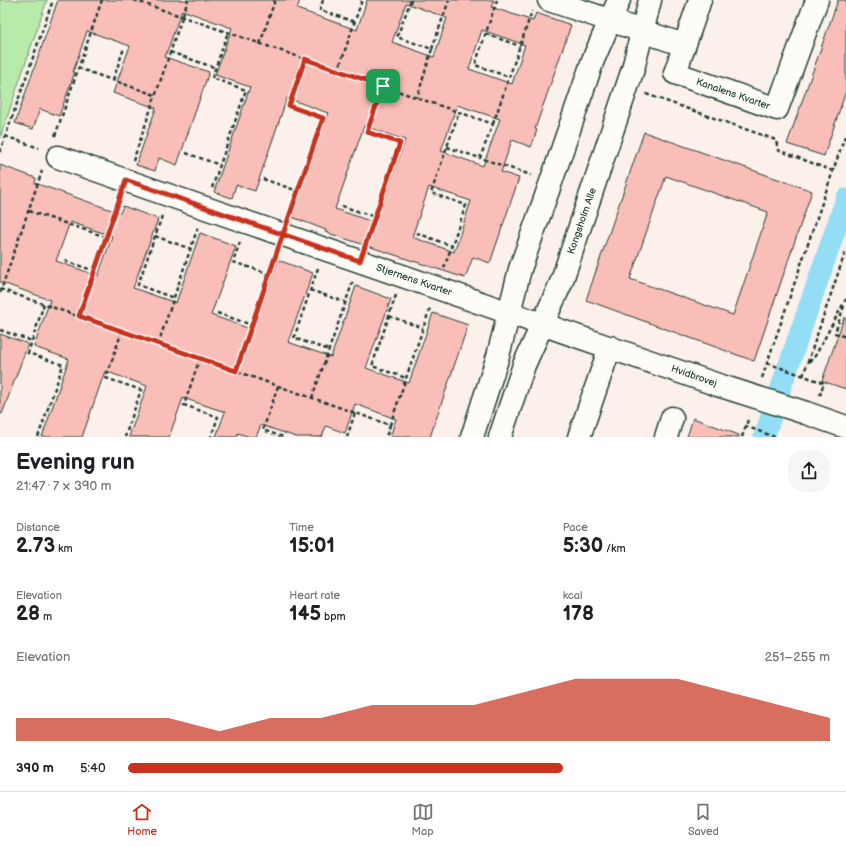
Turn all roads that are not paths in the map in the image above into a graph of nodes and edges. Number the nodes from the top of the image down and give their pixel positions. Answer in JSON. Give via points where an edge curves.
{"nodes":[{"id":1,"x":620,"y":0,"type":"edge"},
{"id":2,"x":650,"y":0,"type":"edge"},
{"id":3,"x":700,"y":0,"type":"edge"},
{"id":4,"x":817,"y":0,"type":"edge"},
{"id":5,"x":541,"y":3,"type":"edge"},
{"id":6,"x":610,"y":20,"type":"junction"},
{"id":7,"x":643,"y":31,"type":"junction"},
{"id":8,"x":684,"y":45,"type":"junction"},
{"id":9,"x":58,"y":157,"type":"road end"},
{"id":10,"x":508,"y":313,"type":"junction"},
{"id":11,"x":542,"y":325,"type":"junction"},
{"id":12,"x":610,"y":347,"type":"junction"},
{"id":13,"x":846,"y":427,"type":"edge"},
{"id":14,"x":472,"y":437,"type":"edge"},
{"id":15,"x":500,"y":437,"type":"edge"},
{"id":16,"x":579,"y":437,"type":"edge"}],
"edges":[{"from":1,"to":6,"type":"street"},
{"from":2,"to":7,"type":"street","name":"Kongsholm Alle"},
{"from":3,"to":8,"type":"street","name":"Kanalens Kvarter"},
{"from":4,"to":8,"type":"street","name":"Kanalens Kvarter","via":[[777,109],[675,73]]},
{"from":5,"to":6,"type":"street"},
{"from":6,"to":7,"type":"street"},
{"from":6,"to":10,"type":"street","via":[[593,60],[520,269]]},
{"from":7,"to":8,"type":"street"},
{"from":7,"to":11,"type":"street","name":"Kongsholm Alle","via":[[633,70],[561,283]]},
{"from":9,"to":10,"type":"street","name":"Stjernens Kvarter"},
{"from":10,"to":11,"type":"street","name":"Stjernens Kvarter"},
{"from":10,"to":14,"type":"street","via":[[498,356]]},
{"from":11,"to":12,"type":"street","name":"Hvidbrovej"},
{"from":11,"to":15,"type":"street","name":"Kongsholm Alle","via":[[524,365]]},
{"from":12,"to":13,"type":"street","name":"Hvidbrovej","bridge":true},
{"from":12,"to":16,"type":"street"}]}
